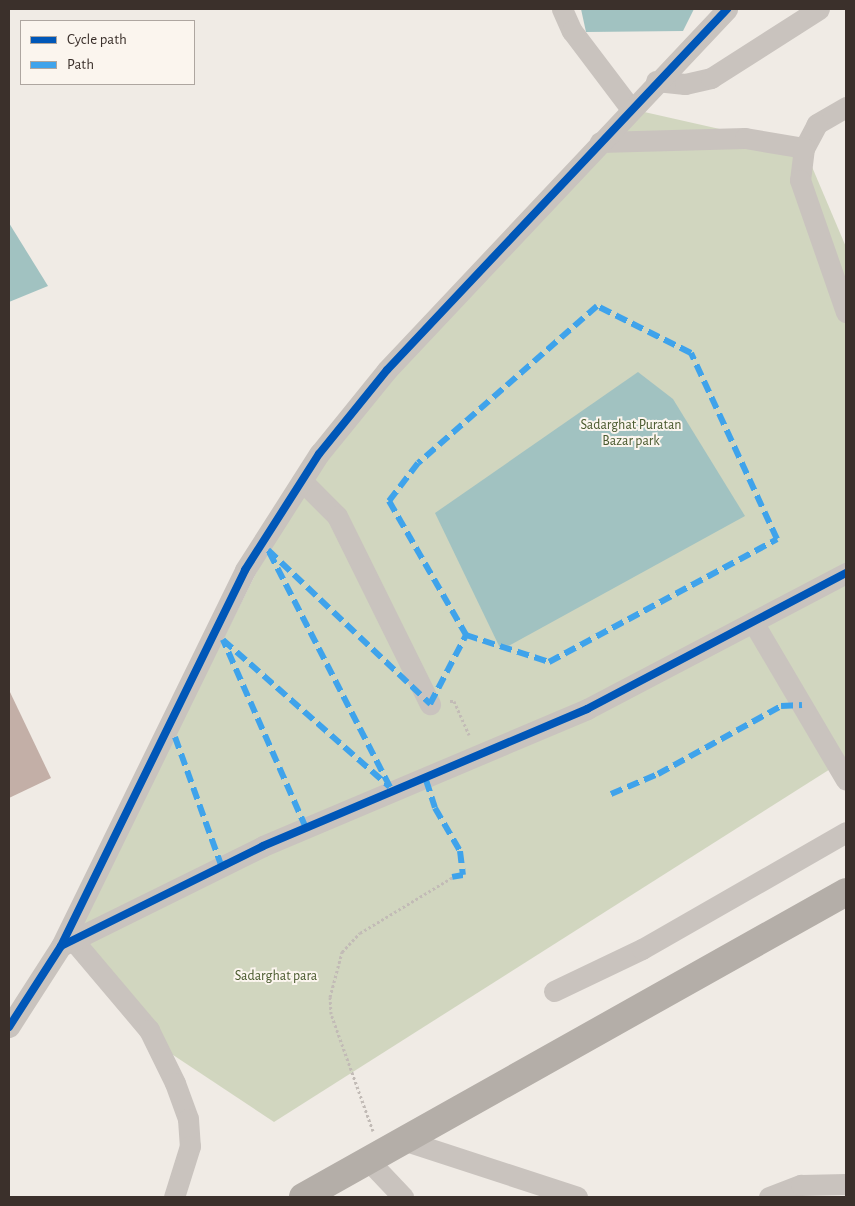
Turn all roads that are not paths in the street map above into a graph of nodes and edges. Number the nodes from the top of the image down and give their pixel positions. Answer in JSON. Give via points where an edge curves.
{"nodes":[{"id":1,"x":562,"y":9,"type":"edge"},
{"id":2,"x":727,"y":9,"type":"edge"},
{"id":3,"x":819,"y":9,"type":"edge"},
{"id":4,"x":656,"y":81,"type":"junction"},
{"id":5,"x":846,"y":107,"type":"edge"},
{"id":6,"x":630,"y":109,"type":"junction"},
{"id":7,"x":600,"y":142,"type":"junction"},
{"id":8,"x":804,"y":148,"type":"junction"},
{"id":9,"x":846,"y":312,"type":"edge"},
{"id":10,"x":302,"y":481,"type":"junction"},
{"id":11,"x":846,"y":573,"type":"edge"},
{"id":12,"x":753,"y":622,"type":"junction"},
{"id":13,"x":430,"y":704,"type":"road end"},
{"id":14,"x":846,"y":780,"type":"edge"},
{"id":15,"x":846,"y":832,"type":"edge"},
{"id":16,"x":846,"y":892,"type":"edge"},
{"id":17,"x":67,"y":943,"type":"junction"},
{"id":18,"x":554,"y":991,"type":"dead end"},
{"id":19,"x":9,"y":1028,"type":"edge"},
{"id":20,"x":384,"y":1151,"type":"junction"},
{"id":21,"x":846,"y":1184,"type":"edge"},
{"id":22,"x":174,"y":1197,"type":"edge"},
{"id":23,"x":303,"y":1197,"type":"edge"},
{"id":24,"x":403,"y":1197,"type":"edge"},
{"id":25,"x":577,"y":1197,"type":"edge"},
{"id":26,"x":769,"y":1197,"type":"edge"}],
"edges":[{"from":1,"to":6,"type":"street","via":[[572,31]]},
{"from":2,"to":4,"type":"street"},
{"from":3,"to":4,"type":"street","via":[[711,78],[685,84]]},
{"from":4,"to":6,"type":"street"},
{"from":5,"to":8,"type":"street","via":[[817,124]]},
{"from":6,"to":7,"type":"street"},
{"from":7,"to":8,"type":"street","via":[[744,138]]},
{"from":7,"to":10,"type":"street","via":[[387,370]]},
{"from":8,"to":9,"type":"street","via":[[800,180]]},
{"from":10,"to":13,"type":"street","via":[[337,516]]},
{"from":10,"to":17,"type":"street","via":[[245,570],[196,666]]},
{"from":11,"to":12,"type":"street"},
{"from":12,"to":14,"type":"street"},
{"from":12,"to":17,"type":"street","via":[[587,710],[263,846]]},
{"from":15,"to":18,"type":"street","via":[[642,949]]},
{"from":16,"to":20,"type":"highway"},
{"from":17,"to":19,"type":"street"},
{"from":17,"to":22,"type":"street","via":[[149,1030],[175,1083],[188,1119],[190,1146]]},
{"from":20,"to":23,"type":"highway"},
{"from":20,"to":24,"type":"street"},
{"from":20,"to":25,"type":"street"},
{"from":21,"to":26,"type":"street","via":[[801,1185]]}]}
